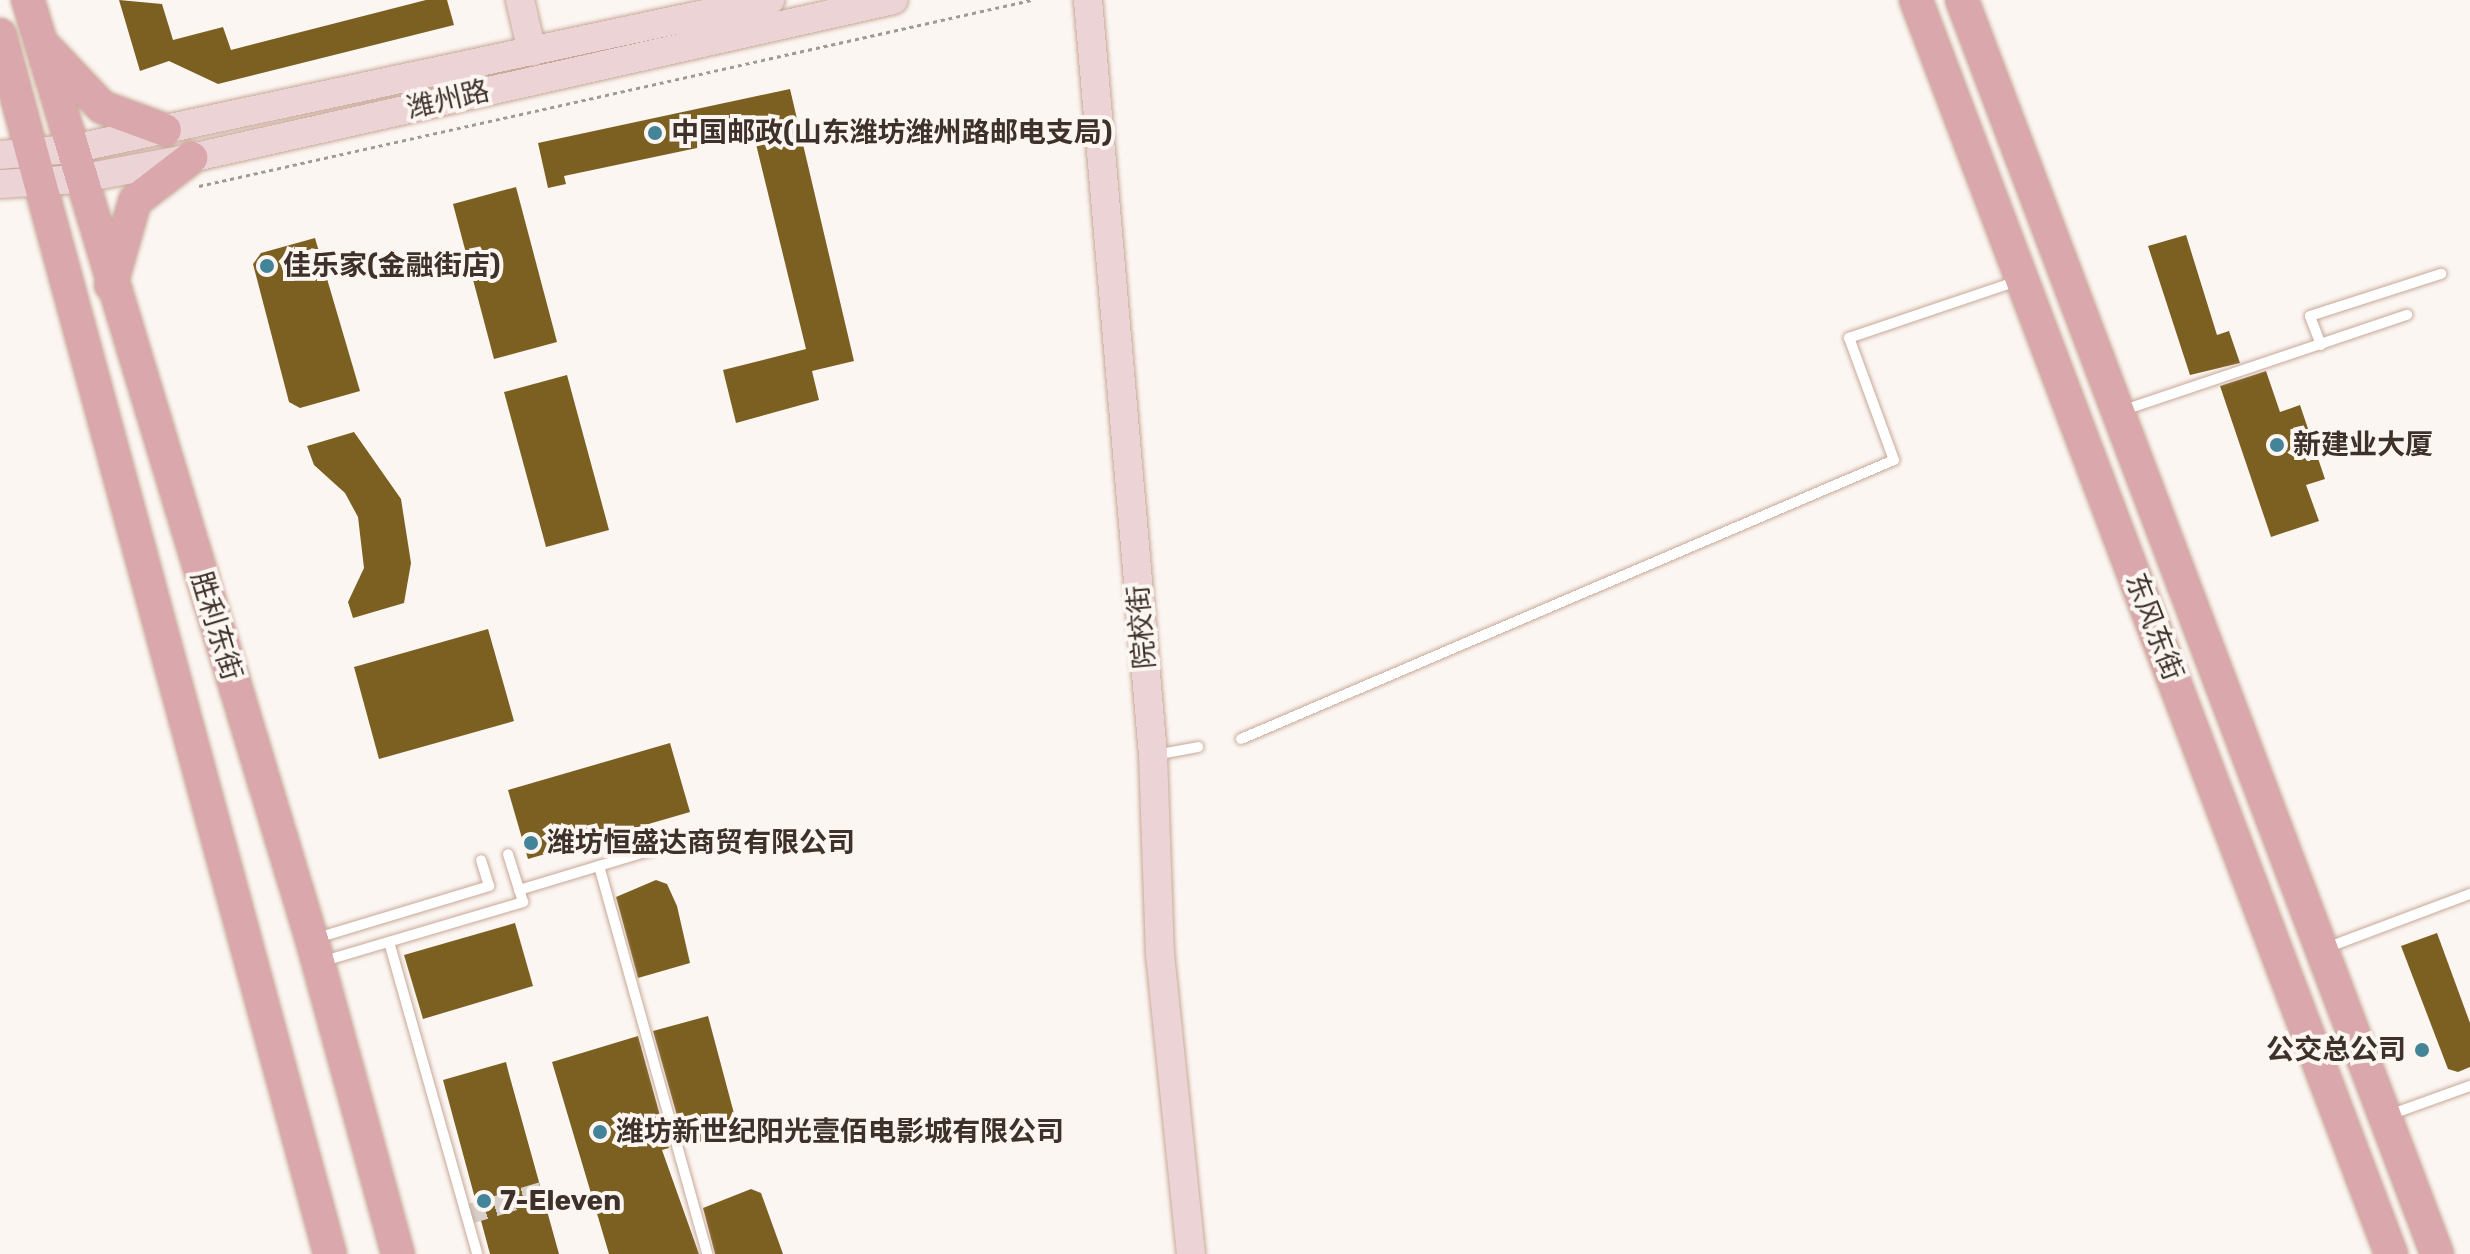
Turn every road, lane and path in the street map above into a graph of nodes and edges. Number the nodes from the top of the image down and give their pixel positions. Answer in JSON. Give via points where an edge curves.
{"nodes":[{"id":1,"x":28,"y":0,"type":"edge"},
{"id":2,"x":520,"y":0,"type":"edge"},
{"id":3,"x":770,"y":0,"type":"edge"},
{"id":4,"x":893,"y":0,"type":"edge"},
{"id":5,"x":1031,"y":0,"type":"edge"},
{"id":6,"x":1088,"y":0,"type":"edge"},
{"id":7,"x":1916,"y":0,"type":"edge"},
{"id":8,"x":1962,"y":0,"type":"edge"},
{"id":9,"x":41,"y":43,"type":"junction"},
{"id":10,"x":1,"y":51,"type":"edge"},
{"id":11,"x":532,"y":52,"type":"junction"},
{"id":12,"x":165,"y":130,"type":"junction"},
{"id":13,"x":24,"y":162,"type":"edge"},
{"id":14,"x":76,"y":164,"type":"junction"},
{"id":15,"x":189,"y":173,"type":"junction"},
{"id":16,"x":0,"y":184,"type":"edge"},
{"id":17,"x":2441,"y":274,"type":"dead end"},
{"id":18,"x":2022,"y":279,"type":"junction"},
{"id":19,"x":111,"y":285,"type":"junction"},
{"id":20,"x":2407,"y":315,"type":"dead end"},
{"id":21,"x":2321,"y":345,"type":"junction"},
{"id":22,"x":2119,"y":411,"type":"junction"},
{"id":23,"x":1241,"y":739,"type":"dead end"},
{"id":24,"x":1198,"y":747,"type":"dead end"},
{"id":25,"x":1153,"y":755,"type":"junction"},
{"id":26,"x":694,"y":837,"type":"dead end"},
{"id":27,"x":508,"y":854,"type":"dead end"},
{"id":28,"x":481,"y":860,"type":"dead end"},
{"id":29,"x":599,"y":866,"type":"junction"},
{"id":30,"x":519,"y":890,"type":"junction"},
{"id":31,"x":2470,"y":894,"type":"edge"},
{"id":32,"x":389,"y":942,"type":"junction"},
{"id":33,"x":2321,"y":950,"type":"junction"},
{"id":34,"x":315,"y":951,"type":"junction"},
{"id":35,"x":2470,"y":1086,"type":"edge"},
{"id":36,"x":2383,"y":1118,"type":"junction"},
{"id":37,"x":330,"y":1254,"type":"edge"},
{"id":38,"x":398,"y":1254,"type":"edge"},
{"id":39,"x":477,"y":1254,"type":"edge"},
{"id":40,"x":707,"y":1254,"type":"edge"},
{"id":41,"x":1191,"y":1254,"type":"edge"},
{"id":42,"x":2391,"y":1254,"type":"edge"},
{"id":43,"x":2437,"y":1254,"type":"edge"}],
"edges":[{"from":1,"to":9,"type":"main road","name":"胜利东街"},
{"from":2,"to":11,"type":"main road"},
{"from":3,"to":11,"type":"main road","name":"潍州路"},
{"from":4,"to":15,"type":"main road","name":"潍州路"},
{"from":5,"to":15,"type":"path"},
{"from":6,"to":25,"type":"main road","name":"院校街"},
{"from":7,"to":18,"type":"main road","name":"东风东街"},
{"from":8,"to":22,"type":"main road","name":"东风东街"},
{"from":9,"to":12,"type":"main road","via":[[102,107]]},
{"from":9,"to":14,"type":"main road","name":"胜利东街"},
{"from":10,"to":13,"type":"main road","name":"胜利东街"},
{"from":11,"to":12,"type":"main road","name":"潍州路"},
{"from":12,"to":14,"type":"main road","name":"潍州路"},
{"from":13,"to":14,"type":"main road","name":"潍州路"},
{"from":13,"to":16,"type":"main road","name":"潍州路"},
{"from":13,"to":37,"type":"main road","name":"胜利东街"},
{"from":14,"to":15,"type":"main road","name":"潍州路"},
{"from":14,"to":19,"type":"main road","name":"胜利东街"},
{"from":15,"to":19,"type":"main road","via":[[135,201]]},
{"from":17,"to":21,"type":"lane","via":[[2310,316]]},
{"from":18,"to":23,"type":"lane","via":[[1849,338],[1894,460]]},
{"from":18,"to":42,"type":"main road","name":"东风东街"},
{"from":19,"to":34,"type":"main road","name":"胜利东街"},
{"from":20,"to":21,"type":"lane"},
{"from":21,"to":22,"type":"lane"},
{"from":22,"to":33,"type":"main road","name":"东风东街"},
{"from":24,"to":25,"type":"lane"},
{"from":25,"to":41,"type":"main road","name":"院校街","via":[[1160,954]]},
{"from":26,"to":29,"type":"lane"},
{"from":27,"to":30,"type":"lane"},
{"from":28,"to":34,"type":"lane","via":[[489,886]]},
{"from":29,"to":30,"type":"lane"},
{"from":29,"to":40,"type":"lane"},
{"from":30,"to":32,"type":"lane","via":[[523,902]]},
{"from":31,"to":33,"type":"lane"},
{"from":32,"to":34,"type":"lane"},
{"from":32,"to":39,"type":"lane"},
{"from":33,"to":36,"type":"main road","name":"东风东街"},
{"from":34,"to":38,"type":"main road","name":"胜利东街"},
{"from":35,"to":36,"type":"lane"},
{"from":36,"to":43,"type":"main road","name":"东风东街"}]}
